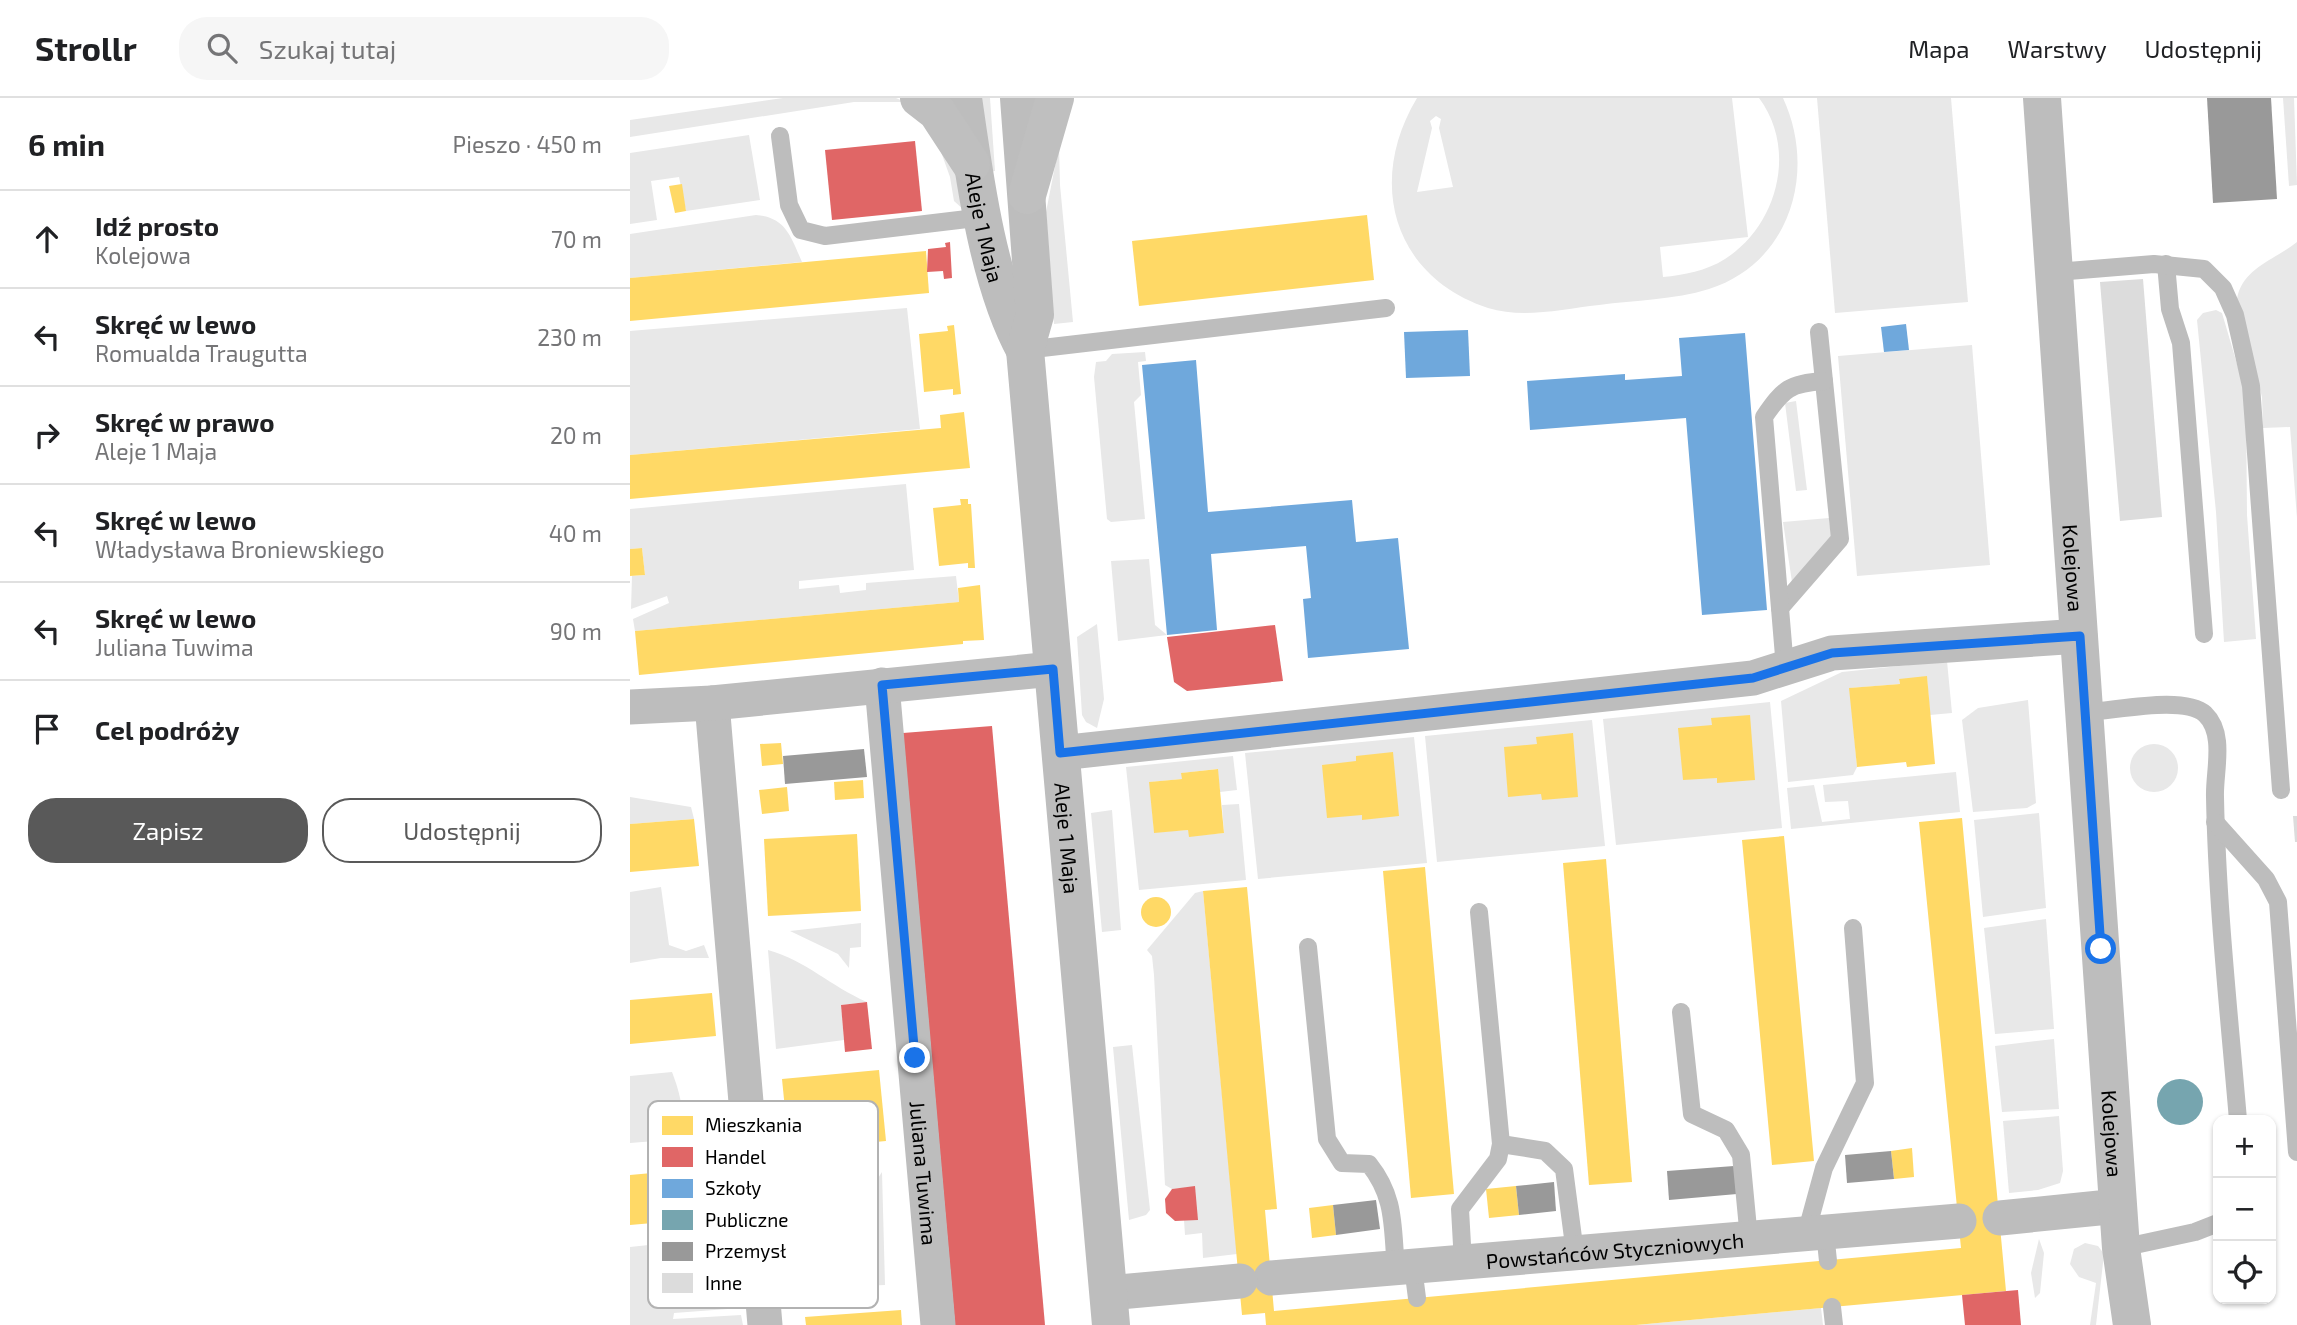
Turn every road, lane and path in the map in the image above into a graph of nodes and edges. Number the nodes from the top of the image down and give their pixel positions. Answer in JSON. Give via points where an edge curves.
{"nodes":[{"id":1,"x":919,"y":98,"type":"edge"},
{"id":2,"x":964,"y":98,"type":"edge"},
{"id":3,"x":1019,"y":98,"type":"edge"},
{"id":4,"x":1055,"y":98,"type":"edge"},
{"id":5,"x":2042,"y":98,"type":"edge"},
{"id":6,"x":780,"y":136,"type":"dead end"},
{"id":7,"x":971,"y":164,"type":"junction"},
{"id":8,"x":1027,"y":195,"type":"junction"},
{"id":9,"x":984,"y":217,"type":"junction"},
{"id":10,"x":2166,"y":264,"type":"junction"},
{"id":11,"x":2056,"y":272,"type":"junction"},
{"id":12,"x":1386,"y":308,"type":"dead end"},
{"id":13,"x":1819,"y":332,"type":"dead end"},
{"id":14,"x":1025,"y":351,"type":"junction"},
{"id":15,"x":1824,"y":381,"type":"junction"},
{"id":16,"x":1780,"y":608,"type":"junction"},
{"id":17,"x":2204,"y":634,"type":"dead end"},
{"id":18,"x":2080,"y":636,"type":"junction"},
{"id":19,"x":1784,"y":668,"type":"junction"},
{"id":20,"x":1053,"y":669,"type":"junction"},
{"id":21,"x":882,"y":685,"type":"junction"},
{"id":22,"x":712,"y":703,"type":"junction"},
{"id":23,"x":630,"y":706,"type":"edge"},
{"id":24,"x":2086,"y":712,"type":"junction"},
{"id":25,"x":1060,"y":753,"type":"junction"},
{"id":26,"x":2281,"y":790,"type":"dead end"},
{"id":27,"x":2215,"y":822,"type":"junction"},
{"id":28,"x":1479,"y":912,"type":"dead end"},
{"id":29,"x":1853,"y":928,"type":"dead end"},
{"id":30,"x":1308,"y":947,"type":"dead end"},
{"id":31,"x":1681,"y":1012,"type":"dead end"},
{"id":32,"x":746,"y":1101,"type":"edge"},
{"id":33,"x":2238,"y":1115,"type":"edge"},
{"id":34,"x":1501,"y":1144,"type":"junction"},
{"id":35,"x":2297,"y":1152,"type":"edge"},
{"id":36,"x":2119,"y":1206,"type":"junction"},
{"id":37,"x":2000,"y":1217,"type":"dead end"},
{"id":38,"x":1958,"y":1221,"type":"dead end"},
{"id":39,"x":2213,"y":1225,"type":"edge"},
{"id":40,"x":1749,"y":1239,"type":"junction"},
{"id":41,"x":1819,"y":1242,"type":"junction"},
{"id":42,"x":2121,"y":1248,"type":"junction"},
{"id":43,"x":1575,"y":1253,"type":"junction"},
{"id":44,"x":1463,"y":1263,"type":"junction"},
{"id":45,"x":1409,"y":1278,"type":"junction"},
{"id":46,"x":1110,"y":1309,"type":"edge"},
{"id":47,"x":938,"y":1325,"type":"edge"},
{"id":48,"x":2111,"y":1325,"type":"edge"},
{"id":49,"x":2132,"y":1325,"type":"edge"}],
"edges":[{"from":1,"to":7,"type":"main road","via":[[937,112]]},
{"from":2,"to":7,"type":"street","name":"Aleje 1 Maja"},
{"from":3,"to":8,"type":"street","name":"Aleje 1 Maja"},
{"from":4,"to":8,"type":"main road"},
{"from":5,"to":11,"type":"street","name":"Kolejowa"},
{"from":6,"to":9,"type":"lane","via":[[789,205],[802,230],[825,236]]},
{"from":7,"to":9,"type":"street","name":"Aleje 1 Maja"},
{"from":8,"to":14,"type":"street","name":"Aleje 1 Maja","via":[[1035,315]]},
{"from":9,"to":14,"type":"street","name":"Aleje 1 Maja","via":[[1008,319]]},
{"from":10,"to":11,"type":"lane"},
{"from":10,"to":17,"type":"lane","via":[[2170,309],[2181,343]]},
{"from":10,"to":26,"type":"lane","via":[[2204,269],[2223,288],[2244,345],[2251,386]]},
{"from":11,"to":18,"type":"street","name":"Kolejowa"},
{"from":12,"to":14,"type":"lane"},
{"from":13,"to":15,"type":"lane"},
{"from":14,"to":20,"type":"street","name":"Aleje 1 Maja"},
{"from":15,"to":16,"type":"lane","via":[[1840,539]]},
{"from":15,"to":16,"type":"lane","via":[[1800,383],[1780,393],[1764,417]]},
{"from":16,"to":19,"type":"lane"},
{"from":18,"to":19,"type":"street","via":[[1832,653]]},
{"from":18,"to":24,"type":"street","name":"Kolejowa"},
{"from":19,"to":25,"type":"street","via":[[1753,678]]},
{"from":20,"to":21,"type":"street"},
{"from":20,"to":25,"type":"street","name":"Aleje 1 Maja"},
{"from":21,"to":22,"type":"street"},
{"from":21,"to":47,"type":"street","name":"Juliana Tuwima"},
{"from":22,"to":23,"type":"street"},
{"from":22,"to":32,"type":"street"},
{"from":24,"to":27,"type":"lane","via":[[2187,704],[2206,715],[2216,743]]},
{"from":24,"to":36,"type":"street","name":"Kolejowa"},
{"from":25,"to":46,"type":"street","name":"Aleje 1 Maja"},
{"from":27,"to":33,"type":"lane"},
{"from":27,"to":35,"type":"lane","via":[[2266,879],[2278,902]]},
{"from":28,"to":34,"type":"lane"},
{"from":29,"to":41,"type":"lane","via":[[1865,1083],[1824,1168]]},
{"from":30,"to":45,"type":"lane","via":[[1327,1139],[1342,1163],[1369,1164],[1384,1184]]},
{"from":31,"to":40,"type":"lane","via":[[1692,1114],[1726,1130],[1741,1155]]},
{"from":34,"to":43,"type":"lane","via":[[1545,1151],[1564,1169]]},
{"from":34,"to":44,"type":"lane","via":[[1498,1160],[1460,1209]]},
{"from":36,"to":37,"type":"street"},
{"from":36,"to":42,"type":"street","name":"Kolejowa"},
{"from":38,"to":41,"type":"street","name":"Powstańców Styczniowych"},
{"from":39,"to":42,"type":"lane"},
{"from":40,"to":41,"type":"street","name":"Powstańców Styczniowych"},
{"from":40,"to":43,"type":"street","name":"Powstańców Styczniowych"},
{"from":42,"to":48,"type":"street","name":"Kolejowa"},
{"from":42,"to":49,"type":"street","name":"Kolejowa"},
{"from":43,"to":44,"type":"street","name":"Powstańców Styczniowych"},
{"from":44,"to":45,"type":"street","name":"Powstańców Styczniowych"},
{"from":45,"to":46,"type":"street","name":"Powstańców Styczniowych","via":[[1255,1280]]}]}
